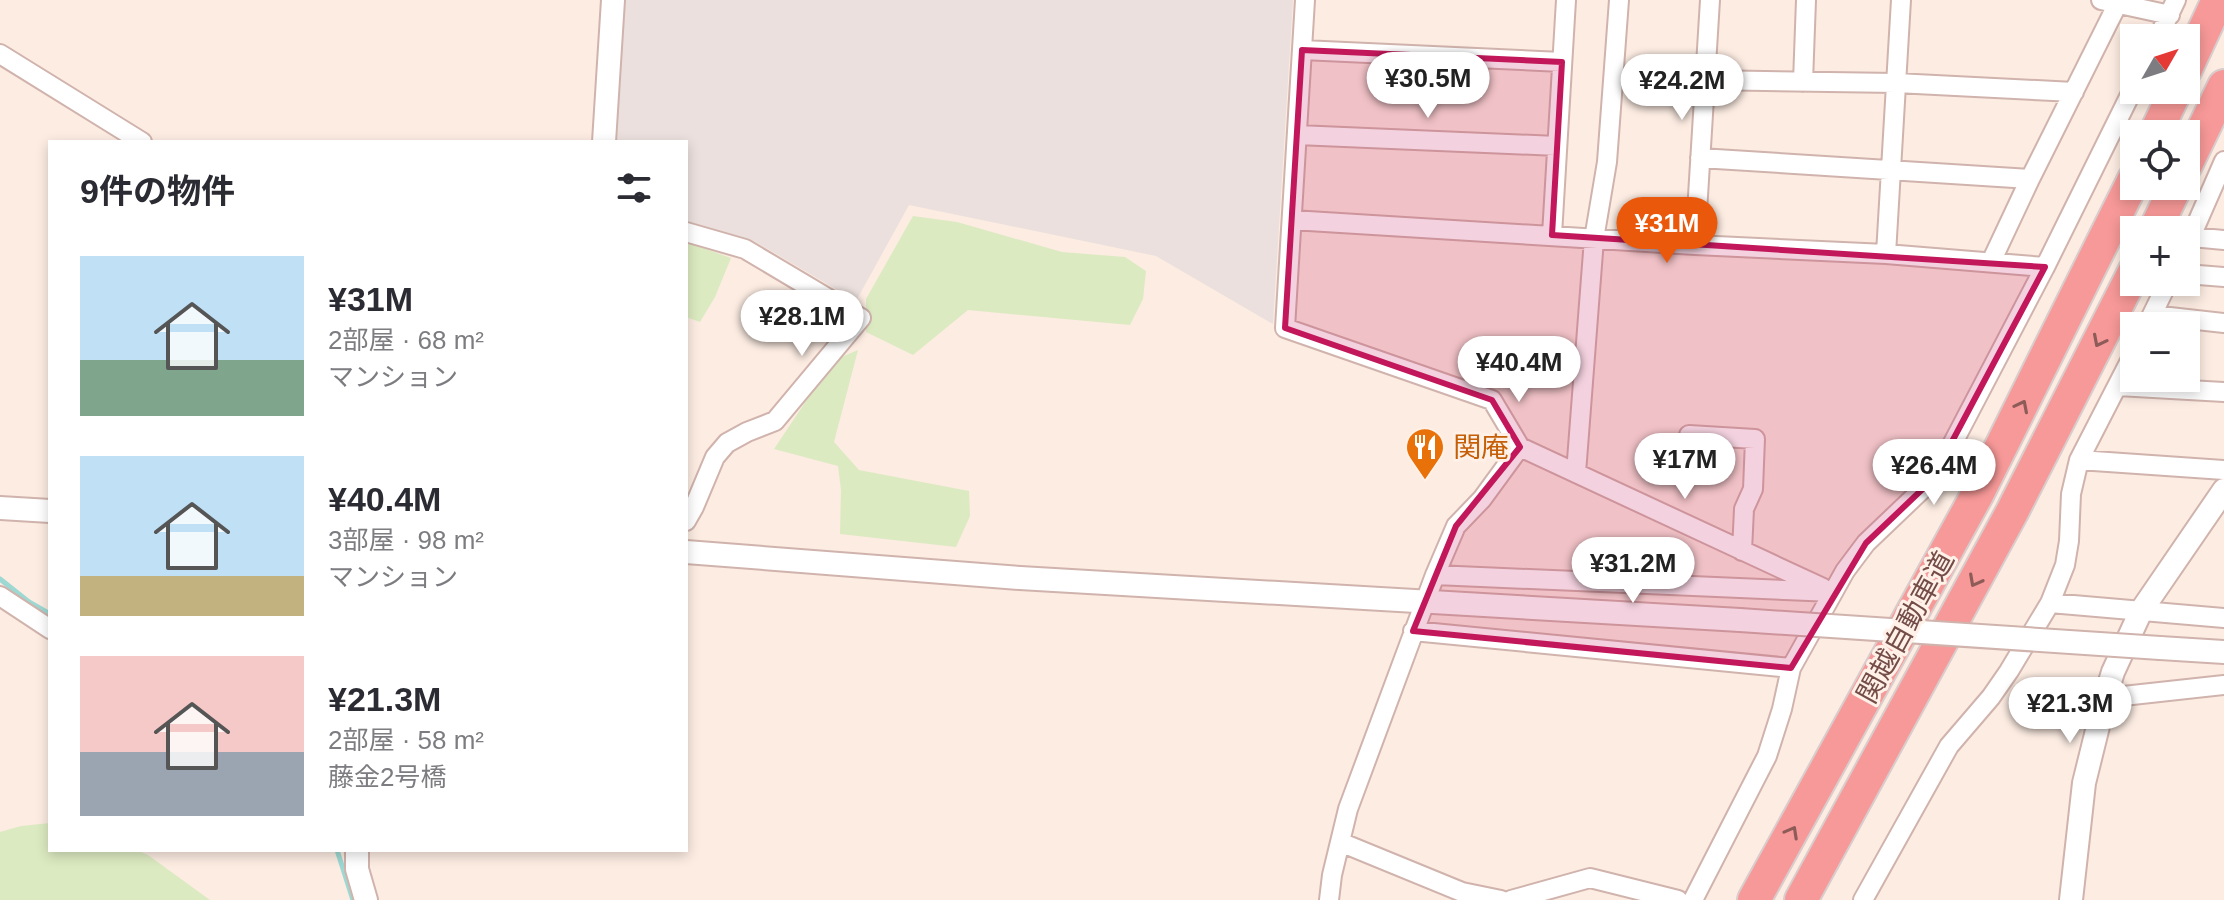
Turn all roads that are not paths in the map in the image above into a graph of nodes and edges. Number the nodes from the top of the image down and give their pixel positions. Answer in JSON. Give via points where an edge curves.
{"nodes":[{"id":1,"x":613,"y":0,"type":"edge"},
{"id":2,"x":1305,"y":0,"type":"edge"},
{"id":3,"x":1566,"y":0,"type":"edge"},
{"id":4,"x":1619,"y":0,"type":"edge"},
{"id":5,"x":1710,"y":0,"type":"edge"},
{"id":6,"x":1806,"y":0,"type":"edge"},
{"id":7,"x":1901,"y":0,"type":"edge"},
{"id":8,"x":2218,"y":0,"type":"edge"},
{"id":9,"x":2109,"y":2,"type":"edge"},
{"id":10,"x":2173,"y":8,"type":"edge"},
{"id":11,"x":2200,"y":39,"type":"edge"},
{"id":12,"x":1302,"y":50,"type":"junction"},
{"id":13,"x":0,"y":54,"type":"edge"},
{"id":14,"x":1562,"y":62,"type":"junction"},
{"id":15,"x":1705,"y":80,"type":"junction"},
{"id":16,"x":1803,"y":82,"type":"junction"},
{"id":17,"x":1896,"y":83,"type":"junction"},
{"id":18,"x":2224,"y":86,"type":"edge"},
{"id":19,"x":2074,"y":92,"type":"junction"},
{"id":20,"x":2126,"y":104,"type":"edge"},
{"id":21,"x":1297,"y":135,"type":"junction"},
{"id":22,"x":2200,"y":136,"type":"edge"},
{"id":23,"x":139,"y":140,"type":"edge"},
{"id":24,"x":604,"y":140,"type":"edge"},
{"id":25,"x":1557,"y":146,"type":"junction"},
{"id":26,"x":1700,"y":158,"type":"junction"},
{"id":27,"x":2223,"y":164,"type":"edge"},
{"id":28,"x":1891,"y":170,"type":"junction"},
{"id":29,"x":2030,"y":179,"type":"junction"},
{"id":30,"x":2124,"y":200,"type":"edge"},
{"id":31,"x":2200,"y":217,"type":"edge"},
{"id":32,"x":1292,"y":220,"type":"junction"},
{"id":33,"x":688,"y":233,"type":"edge"},
{"id":34,"x":1552,"y":235,"type":"junction"},
{"id":35,"x":1594,"y":239,"type":"junction"},
{"id":36,"x":2224,"y":240,"type":"edge"},
{"id":37,"x":2200,"y":242,"type":"edge"},
{"id":38,"x":1695,"y":245,"type":"junction"},
{"id":39,"x":1886,"y":254,"type":"junction"},
{"id":40,"x":1991,"y":262,"type":"junction"},
{"id":41,"x":2045,"y":267,"type":"junction"},
{"id":42,"x":2200,"y":275,"type":"edge"},
{"id":43,"x":2224,"y":277,"type":"edge"},
{"id":44,"x":2122,"y":296,"type":"edge"},
{"id":45,"x":2200,"y":322,"type":"edge"},
{"id":46,"x":2224,"y":323,"type":"edge"},
{"id":47,"x":2120,"y":382,"type":"edge"},
{"id":48,"x":2118,"y":386,"type":"junction"},
{"id":49,"x":2224,"y":392,"type":"edge"},
{"id":50,"x":1689,"y":435,"type":"dead end"},
{"id":51,"x":1520,"y":447,"type":"junction"},
{"id":52,"x":2079,"y":460,"type":"junction"},
{"id":53,"x":2224,"y":470,"type":"edge"},
{"id":54,"x":1576,"y":473,"type":"junction"},
{"id":55,"x":2224,"y":490,"type":"edge"},
{"id":56,"x":0,"y":508,"type":"edge"},
{"id":57,"x":48,"y":511,"type":"edge"},
{"id":58,"x":688,"y":518,"type":"edge"},
{"id":59,"x":1742,"y":551,"type":"junction"},
{"id":60,"x":688,"y":552,"type":"edge"},
{"id":61,"x":1435,"y":575,"type":"junction"},
{"id":62,"x":1833,"y":592,"type":"junction"},
{"id":63,"x":1423,"y":603,"type":"junction"},
{"id":64,"x":2050,"y":603,"type":"junction"},
{"id":65,"x":3,"y":605,"type":"edge"},
{"id":66,"x":2141,"y":611,"type":"junction"},
{"id":67,"x":2224,"y":618,"type":"edge"},
{"id":68,"x":48,"y":628,"type":"edge"},
{"id":69,"x":1413,"y":631,"type":"junction"},
{"id":70,"x":2224,"y":652,"type":"edge"},
{"id":71,"x":1791,"y":668,"type":"junction"},
{"id":72,"x":2224,"y":685,"type":"edge"},
{"id":73,"x":2105,"y":698,"type":"junction"},
{"id":74,"x":1340,"y":842,"type":"junction"},
{"id":75,"x":357,"y":852,"type":"edge"},
{"id":76,"x":366,"y":900,"type":"edge"},
{"id":77,"x":1329,"y":900,"type":"edge"},
{"id":78,"x":1501,"y":900,"type":"edge"},
{"id":79,"x":1511,"y":900,"type":"edge"},
{"id":80,"x":1678,"y":900,"type":"edge"},
{"id":81,"x":1693,"y":900,"type":"edge"},
{"id":82,"x":1754,"y":900,"type":"edge"},
{"id":83,"x":1801,"y":900,"type":"edge"},
{"id":84,"x":1863,"y":900,"type":"edge"},
{"id":85,"x":2071,"y":900,"type":"edge"}],
"edges":[{"from":1,"to":24,"type":"street"},
{"from":2,"to":12,"type":"street"},
{"from":3,"to":14,"type":"street"},
{"from":4,"to":35,"type":"street","via":[[1607,162]]},
{"from":5,"to":15,"type":"street"},
{"from":6,"to":16,"type":"street"},
{"from":7,"to":17,"type":"street"},
{"from":8,"to":11,"type":"highway"},
{"from":9,"to":10,"type":"street"},
{"from":9,"to":19,"type":"street"},
{"from":12,"to":14,"type":"street"},
{"from":12,"to":21,"type":"street"},
{"from":13,"to":23,"type":"street"},
{"from":14,"to":25,"type":"street"},
{"from":15,"to":16,"type":"street"},
{"from":15,"to":26,"type":"street"},
{"from":16,"to":17,"type":"street"},
{"from":17,"to":19,"type":"street"},
{"from":17,"to":28,"type":"street"},
{"from":18,"to":22,"type":"highway"},
{"from":19,"to":29,"type":"street"},
{"from":20,"to":41,"type":"street"},
{"from":21,"to":25,"type":"street"},
{"from":21,"to":32,"type":"street"},
{"from":25,"to":34,"type":"street"},
{"from":26,"to":28,"type":"street"},
{"from":26,"to":38,"type":"street"},
{"from":27,"to":31,"type":"street"},
{"from":28,"to":29,"type":"street"},
{"from":28,"to":39,"type":"street"},
{"from":29,"to":40,"type":"street"},
{"from":82,"to":30,"type":"highway","name":"関越自動車道","one_way":true,"via":[[1978,493]]},
{"from":32,"to":34,"type":"street"},
{"from":32,"to":51,"type":"street","via":[[1285,328],[1492,400]]},
{"from":33,"to":58,"type":"street","via":[[745,249],[861,318],[775,421],[727,443],[715,457]]},
{"from":34,"to":35,"type":"street"},
{"from":35,"to":38,"type":"street"},
{"from":35,"to":54,"type":"street"},
{"from":36,"to":37,"type":"street"},
{"from":38,"to":39,"type":"street"},
{"from":39,"to":40,"type":"street"},
{"from":40,"to":41,"type":"street"},
{"from":41,"to":62,"type":"street","via":[[1931,481],[1866,543]]},
{"from":42,"to":43,"type":"street"},
{"from":44,"to":83,"type":"highway","name":"関越自動車道","one_way":true,"via":[[2012,512]]},
{"from":45,"to":46,"type":"street"},
{"from":47,"to":48,"type":"street"},
{"from":48,"to":49,"type":"street"},
{"from":48,"to":52,"type":"street"},
{"from":50,"to":59,"type":"street","via":[[1755,439]]},
{"from":51,"to":54,"type":"street"},
{"from":51,"to":61,"type":"street","via":[[1456,526]]},
{"from":52,"to":53,"type":"street"},
{"from":52,"to":64,"type":"street","via":[[2065,565]]},
{"from":54,"to":59,"type":"street"},
{"from":55,"to":66,"type":"street"},
{"from":56,"to":57,"type":"street"},
{"from":59,"to":62,"type":"street"},
{"from":60,"to":63,"type":"street"},
{"from":61,"to":62,"type":"street"},
{"from":61,"to":63,"type":"street"},
{"from":62,"to":71,"type":"street"},
{"from":63,"to":69,"type":"street"},
{"from":63,"to":70,"type":"street","bridge":true},
{"from":64,"to":66,"type":"street"},
{"from":64,"to":84,"type":"street","via":[[2000,684],[1949,746]]},
{"from":65,"to":68,"type":"street"},
{"from":66,"to":67,"type":"street"},
{"from":66,"to":73,"type":"street"},
{"from":69,"to":71,"type":"street"},
{"from":69,"to":74,"type":"street"},
{"from":71,"to":81,"type":"street","via":[[1767,756]]},
{"from":72,"to":73,"type":"street"},
{"from":73,"to":85,"type":"street","via":[[2084,783]]},
{"from":74,"to":77,"type":"street"},
{"from":74,"to":78,"type":"street","via":[[1462,892]]},
{"from":75,"to":76,"type":"street"},
{"from":79,"to":80,"type":"street","via":[[1590,878]]}]}
